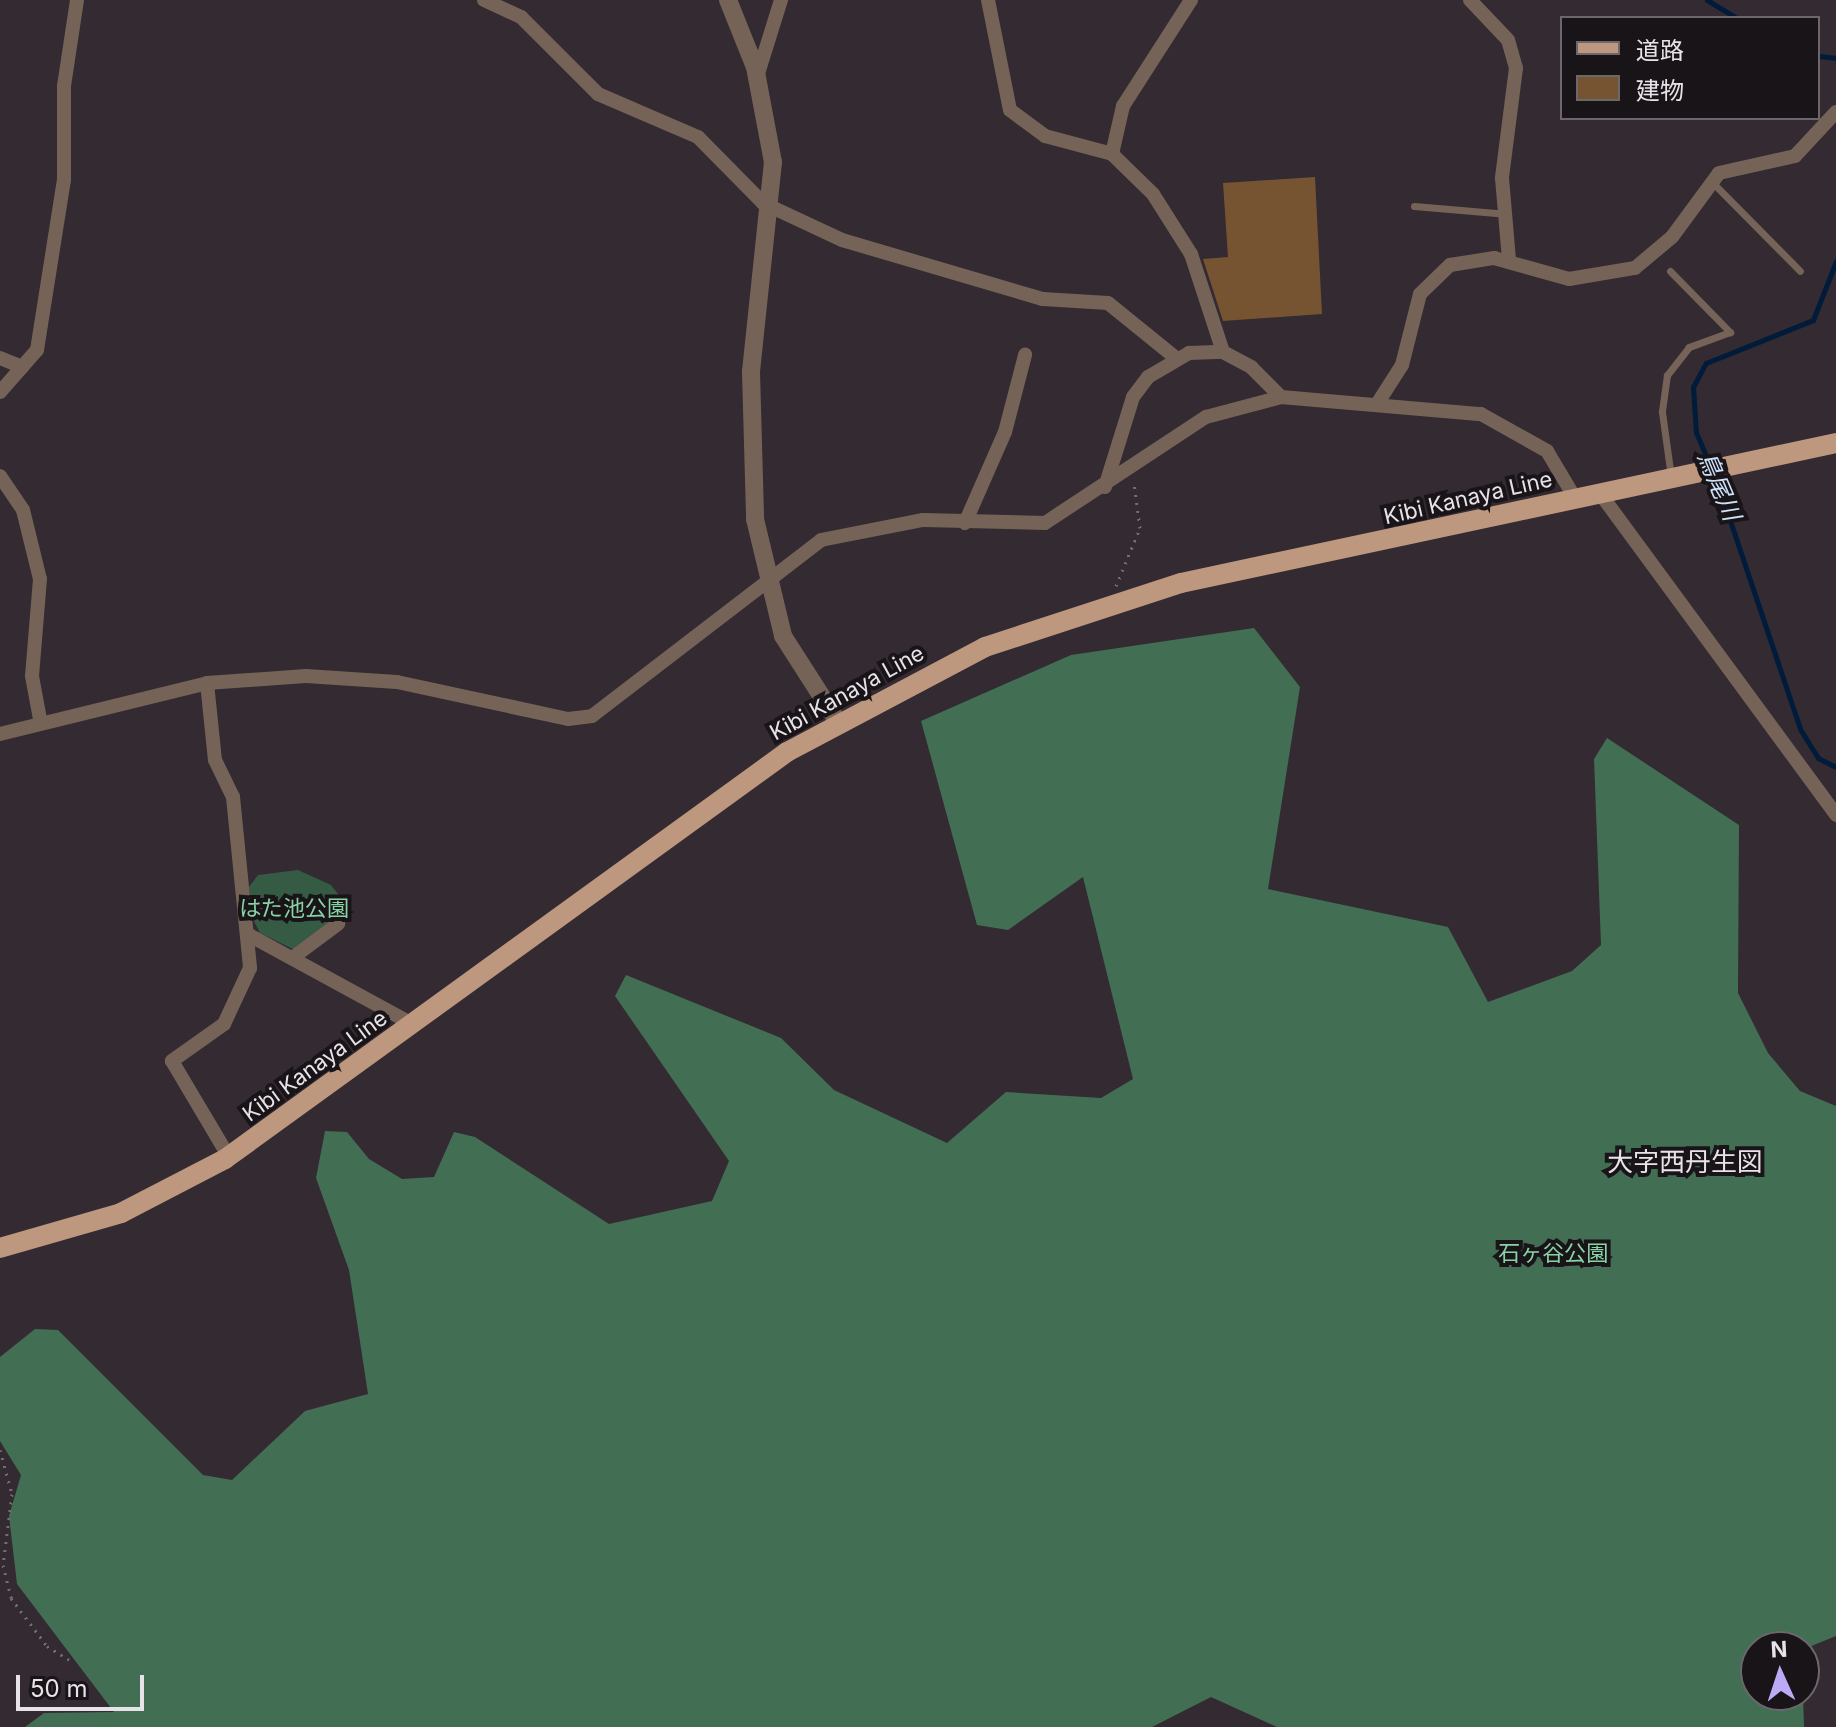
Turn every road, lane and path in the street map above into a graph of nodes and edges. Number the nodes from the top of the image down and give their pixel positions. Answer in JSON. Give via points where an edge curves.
{"nodes":[{"id":1,"x":77,"y":0,"type":"edge"},
{"id":2,"x":484,"y":0,"type":"edge"},
{"id":3,"x":728,"y":0,"type":"edge"},
{"id":4,"x":781,"y":0,"type":"edge"},
{"id":5,"x":988,"y":0,"type":"edge"},
{"id":6,"x":1191,"y":0,"type":"edge"},
{"id":7,"x":1470,"y":0,"type":"edge"},
{"id":8,"x":757,"y":77,"type":"junction"},
{"id":9,"x":1836,"y":112,"type":"edge"},
{"id":10,"x":1112,"y":154,"type":"junction"},
{"id":11,"x":1711,"y":181,"type":"junction"},
{"id":12,"x":1414,"y":206,"type":"dead end"},
{"id":13,"x":773,"y":208,"type":"junction"},
{"id":14,"x":1509,"y":214,"type":"junction"},
{"id":15,"x":1509,"y":260,"type":"junction"},
{"id":16,"x":1670,"y":271,"type":"dead end"},
{"id":17,"x":1800,"y":271,"type":"dead end"},
{"id":18,"x":1223,"y":352,"type":"junction"},
{"id":19,"x":1025,"y":355,"type":"dead end"},
{"id":20,"x":0,"y":358,"type":"edge"},
{"id":21,"x":1176,"y":358,"type":"junction"},
{"id":22,"x":22,"y":367,"type":"junction"},
{"id":23,"x":0,"y":392,"type":"edge"},
{"id":24,"x":1281,"y":397,"type":"junction"},
{"id":25,"x":1379,"y":401,"type":"junction"},
{"id":26,"x":1836,"y":443,"type":"edge"},
{"id":27,"x":1131,"y":468,"type":"junction"},
{"id":28,"x":0,"y":476,"type":"edge"},
{"id":29,"x":1671,"y":477,"type":"junction"},
{"id":30,"x":1105,"y":487,"type":"junction"},
{"id":31,"x":1599,"y":492,"type":"junction"},
{"id":32,"x":1575,"y":498,"type":"junction"},
{"id":33,"x":965,"y":523,"type":"junction"},
{"id":34,"x":766,"y":578,"type":"junction"},
{"id":35,"x":1107,"y":603,"type":"junction"},
{"id":36,"x":207,"y":683,"type":"junction"},
{"id":37,"x":40,"y":719,"type":"junction"},
{"id":38,"x":838,"y":722,"type":"junction"},
{"id":39,"x":0,"y":734,"type":"edge"},
{"id":40,"x":1836,"y":815,"type":"edge"},
{"id":41,"x":338,"y":924,"type":"dead end"},
{"id":42,"x":249,"y":935,"type":"junction"},
{"id":43,"x":295,"y":956,"type":"junction"},
{"id":44,"x":414,"y":1025,"type":"junction"},
{"id":45,"x":229,"y":1157,"type":"junction"},
{"id":46,"x":0,"y":1248,"type":"edge"},
{"id":47,"x":0,"y":1450,"type":"edge"},
{"id":48,"x":69,"y":1660,"type":"dead end"}],
"edges":[{"from":1,"to":22,"type":"street","via":[[64,86],[60,209],[37,350]]},
{"from":2,"to":13,"type":"street","via":[[521,17],[598,94],[698,137],[753,198]]},
{"from":3,"to":8,"type":"street"},
{"from":4,"to":8,"type":"street"},
{"from":5,"to":10,"type":"street","via":[[1010,110],[1045,136]]},
{"from":6,"to":10,"type":"street","via":[[1123,106]]},
{"from":7,"to":14,"type":"street","via":[[1508,40],[1516,68],[1502,178]]},
{"from":8,"to":13,"type":"street","via":[[769,126]]},
{"from":9,"to":11,"type":"street","via":[[1795,156],[1730,165]]},
{"from":10,"to":18,"type":"street","via":[[1183,235]]},
{"from":11,"to":15,"type":"street","via":[[1672,237],[1635,268],[1569,279]]},
{"from":11,"to":17,"type":"lane"},
{"from":12,"to":14,"type":"lane"},
{"from":13,"to":21,"type":"street","via":[[842,240],[1043,299],[1108,303]]},
{"from":13,"to":34,"type":"street","via":[[749,414],[751,489]]},
{"from":14,"to":15,"type":"street"},
{"from":15,"to":25,"type":"street","via":[[1462,260],[1428,284],[1413,308],[1402,365]]},
{"from":16,"to":29,"type":"lane","via":[[1730,332],[1689,347],[1667,375],[1662,412]]},
{"from":18,"to":21,"type":"street"},
{"from":18,"to":24,"type":"street","via":[[1251,367]]},
{"from":19,"to":33,"type":"street","via":[[1005,432]]},
{"from":20,"to":22,"type":"street"},
{"from":21,"to":30,"type":"street","via":[[1133,397]]},
{"from":22,"to":23,"type":"street"},
{"from":24,"to":25,"type":"street"},
{"from":24,"to":27,"type":"street","via":[[1206,417]]},
{"from":25,"to":32,"type":"street","via":[[1481,414],[1515,427],[1560,467]]},
{"from":26,"to":29,"type":"main road","name":"Kibi Kanaya Line"},
{"from":27,"to":30,"type":"street"},
{"from":27,"to":35,"type":"path","via":[[1138,538]]},
{"from":28,"to":37,"type":"street","via":[[23,510],[40,579],[32,676]]},
{"from":29,"to":31,"type":"main road","name":"Kibi Kanaya Line"},
{"from":30,"to":33,"type":"street","via":[[1045,523]]},
{"from":31,"to":32,"type":"main road","name":"Kibi Kanaya Line"},
{"from":31,"to":40,"type":"street"},
{"from":32,"to":35,"type":"main road","name":"Kibi Kanaya Line"},
{"from":33,"to":34,"type":"street","via":[[923,520],[836,535]]},
{"from":34,"to":36,"type":"street","via":[[668,664],[592,716],[568,719],[484,695],[357,676]]},
{"from":34,"to":38,"type":"street","via":[[793,658]]},
{"from":35,"to":38,"type":"main road","name":"Kibi Kanaya Line","via":[[985,647]]},
{"from":36,"to":37,"type":"street"},
{"from":36,"to":42,"type":"street","via":[[215,760],[233,797]]},
{"from":37,"to":39,"type":"street"},
{"from":38,"to":44,"type":"main road","name":"Kibi Kanaya Line","via":[[749,778]]},
{"from":41,"to":43,"type":"street"},
{"from":42,"to":43,"type":"street"},
{"from":42,"to":45,"type":"street","via":[[250,968],[224,1024],[172,1061]]},
{"from":43,"to":44,"type":"street"},
{"from":44,"to":45,"type":"main road","name":"Kibi Kanaya Line"},
{"from":45,"to":46,"type":"main road","name":"Kibi Kanaya Line","via":[[121,1213]]},
{"from":47,"to":48,"type":"path","via":[[12,1494],[3,1565],[11,1598],[47,1646]]}]}
